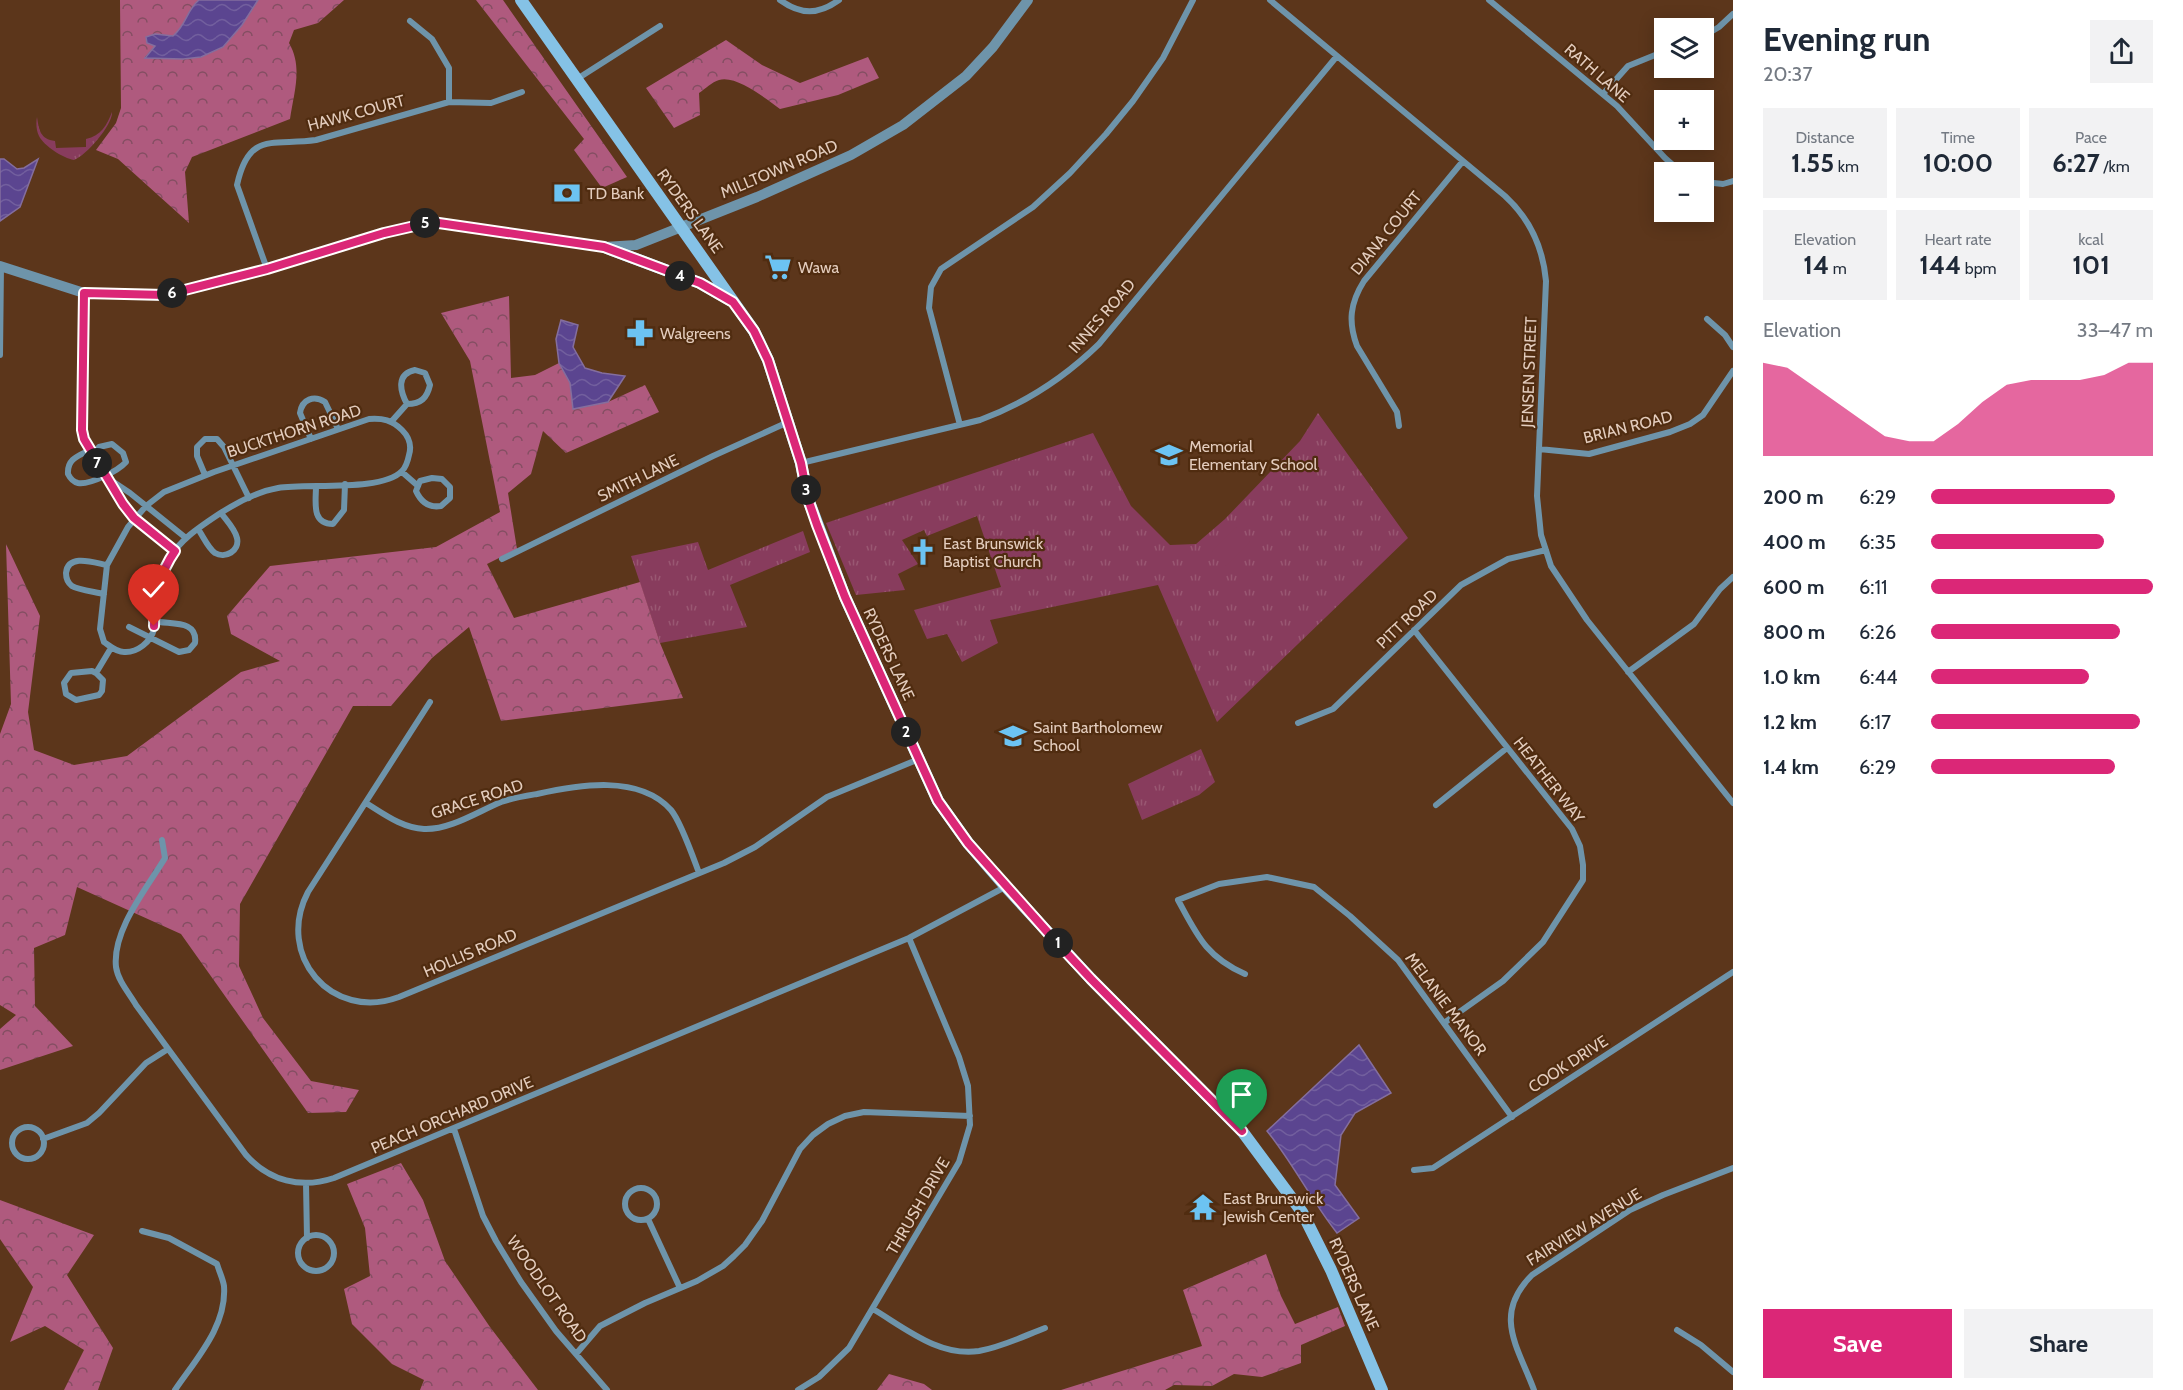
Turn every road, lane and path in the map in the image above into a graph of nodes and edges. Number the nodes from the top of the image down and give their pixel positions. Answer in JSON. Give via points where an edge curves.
{"nodes":[{"id":1,"x":521,"y":0,"type":"edge"},
{"id":2,"x":780,"y":0,"type":"edge"},
{"id":3,"x":839,"y":0,"type":"edge"},
{"id":4,"x":1028,"y":0,"type":"edge"},
{"id":5,"x":1193,"y":0,"type":"edge"},
{"id":6,"x":1270,"y":0,"type":"edge"},
{"id":7,"x":1489,"y":0,"type":"edge"},
{"id":8,"x":1733,"y":14,"type":"edge"},
{"id":9,"x":410,"y":21,"type":"dead end"},
{"id":10,"x":660,"y":26,"type":"dead end"},
{"id":11,"x":1714,"y":30,"type":"edge"},
{"id":12,"x":1654,"y":55,"type":"edge"},
{"id":13,"x":1337,"y":56,"type":"junction"},
{"id":14,"x":576,"y":79,"type":"junction"},
{"id":15,"x":522,"y":92,"type":"dead end"},
{"id":16,"x":1603,"y":94,"type":"junction"},
{"id":17,"x":449,"y":102,"type":"junction"},
{"id":18,"x":1463,"y":161,"type":"junction"},
{"id":19,"x":1670,"y":162,"type":"edge"},
{"id":20,"x":1733,"y":181,"type":"edge"},
{"id":21,"x":1714,"y":183,"type":"edge"},
{"id":22,"x":682,"y":226,"type":"junction"},
{"id":23,"x":604,"y":247,"type":"junction"},
{"id":24,"x":1,"y":266,"type":"edge"},
{"id":25,"x":267,"y":269,"type":"junction"},
{"id":26,"x":84,"y":293,"type":"junction"},
{"id":27,"x":733,"y":302,"type":"junction"},
{"id":28,"x":1707,"y":319,"type":"dead end"},
{"id":29,"x":1733,"y":347,"type":"edge"},
{"id":30,"x":0,"y":355,"type":"edge"},
{"id":31,"x":1733,"y":371,"type":"edge"},
{"id":32,"x":407,"y":404,"type":"junction"},
{"id":33,"x":391,"y":422,"type":"junction"},
{"id":34,"x":786,"y":423,"type":"junction"},
{"id":35,"x":960,"y":425,"type":"junction"},
{"id":36,"x":1399,"y":426,"type":"dead end"},
{"id":37,"x":338,"y":429,"type":"junction"},
{"id":38,"x":311,"y":439,"type":"junction"},
{"id":39,"x":1539,"y":449,"type":"junction"},
{"id":40,"x":91,"y":453,"type":"junction"},
{"id":41,"x":801,"y":463,"type":"junction"},
{"id":42,"x":233,"y":465,"type":"junction"},
{"id":43,"x":402,"y":472,"type":"junction"},
{"id":44,"x":105,"y":476,"type":"junction"},
{"id":45,"x":205,"y":476,"type":"junction"},
{"id":46,"x":345,"y":484,"type":"junction"},
{"id":47,"x":316,"y":486,"type":"junction"},
{"id":48,"x":418,"y":486,"type":"junction"},
{"id":49,"x":249,"y":498,"type":"junction"},
{"id":50,"x":146,"y":506,"type":"junction"},
{"id":51,"x":221,"y":513,"type":"junction"},
{"id":52,"x":134,"y":518,"type":"junction"},
{"id":53,"x":198,"y":529,"type":"junction"},
{"id":54,"x":186,"y":538,"type":"junction"},
{"id":55,"x":1546,"y":550,"type":"junction"},
{"id":56,"x":175,"y":551,"type":"junction"},
{"id":57,"x":502,"y":560,"type":"dead end"},
{"id":58,"x":107,"y":565,"type":"junction"},
{"id":59,"x":1733,"y":577,"type":"edge"},
{"id":60,"x":104,"y":594,"type":"junction"},
{"id":61,"x":154,"y":621,"type":"junction"},
{"id":62,"x":129,"y":627,"type":"dead end"},
{"id":63,"x":1414,"y":630,"type":"junction"},
{"id":64,"x":150,"y":637,"type":"junction"},
{"id":65,"x":111,"y":648,"type":"junction"},
{"id":66,"x":1628,"y":672,"type":"junction"},
{"id":67,"x":96,"y":673,"type":"junction"},
{"id":68,"x":430,"y":702,"type":"dead end"},
{"id":69,"x":1298,"y":723,"type":"dead end"},
{"id":70,"x":1507,"y":748,"type":"junction"},
{"id":71,"x":919,"y":759,"type":"junction"},
{"id":72,"x":366,"y":803,"type":"junction"},
{"id":73,"x":1733,"y":803,"type":"edge"},
{"id":74,"x":1436,"y":805,"type":"dead end"},
{"id":75,"x":162,"y":840,"type":"dead end"},
{"id":76,"x":699,"y":873,"type":"junction"},
{"id":77,"x":1006,"y":887,"type":"junction"},
{"id":78,"x":909,"y":938,"type":"junction"},
{"id":79,"x":1733,"y":972,"type":"edge"},
{"id":80,"x":1245,"y":974,"type":"dead end"},
{"id":81,"x":1444,"y":1023,"type":"junction"},
{"id":82,"x":168,"y":1049,"type":"junction"},
{"id":83,"x":970,"y":1116,"type":"junction"},
{"id":84,"x":1512,"y":1116,"type":"junction"},
{"id":85,"x":454,"y":1129,"type":"junction"},
{"id":86,"x":44,"y":1139,"type":"junction"},
{"id":87,"x":1733,"y":1168,"type":"edge"},
{"id":88,"x":1414,"y":1170,"type":"dead end"},
{"id":89,"x":306,"y":1184,"type":"junction"},
{"id":90,"x":648,"y":1219,"type":"junction"},
{"id":91,"x":142,"y":1231,"type":"dead end"},
{"id":92,"x":307,"y":1238,"type":"junction"},
{"id":93,"x":680,"y":1288,"type":"junction"},
{"id":94,"x":873,"y":1309,"type":"junction"},
{"id":95,"x":1045,"y":1328,"type":"dead end"},
{"id":96,"x":1677,"y":1330,"type":"dead end"},
{"id":97,"x":576,"y":1354,"type":"junction"},
{"id":98,"x":1733,"y":1372,"type":"edge"},
{"id":99,"x":175,"y":1390,"type":"edge"},
{"id":100,"x":607,"y":1390,"type":"edge"},
{"id":101,"x":798,"y":1390,"type":"edge"},
{"id":102,"x":1382,"y":1390,"type":"edge"},
{"id":103,"x":1534,"y":1390,"type":"edge"}],
"edges":[{"from":1,"to":14,"type":"main road","name":"RYDERS LANE"},
{"from":2,"to":3,"type":"street","via":[[794,9],[812,12]]},
{"from":4,"to":22,"type":"street","name":"MILLTOWN ROAD","via":[[966,76],[903,125],[851,154],[757,197]]},
{"from":5,"to":35,"type":"street","via":[[1163,58],[1133,101],[1070,173],[1033,207],[947,263],[935,278],[929,308]]},
{"from":6,"to":13,"type":"street","name":"JENSEN STREET"},
{"from":7,"to":16,"type":"street","name":"RATH LANE"},
{"from":8,"to":11,"type":"street"},
{"from":9,"to":17,"type":"street","via":[[432,39],[449,68]]},
{"from":10,"to":14,"type":"street"},
{"from":12,"to":16,"type":"street","via":[[1628,66]]},
{"from":13,"to":18,"type":"street","name":"JENSEN STREET"},
{"from":13,"to":35,"type":"street","name":"INNES ROAD","via":[[1080,363],[1033,397]]},
{"from":14,"to":22,"type":"main road","name":"RYDERS LANE"},
{"from":15,"to":17,"type":"street","name":"HAWK COURT","via":[[491,103]]},
{"from":16,"to":19,"type":"street","name":"RATH LANE"},
{"from":17,"to":25,"type":"street","name":"HAWK COURT","via":[[316,140],[267,142],[256,147],[240,171],[237,185]]},
{"from":18,"to":36,"type":"street","name":"DIANA COURT","via":[[1364,281],[1352,303],[1352,334],[1397,412]]},
{"from":18,"to":39,"type":"street","name":"JENSEN STREET","via":[[1522,214],[1543,258],[1546,281]]},
{"from":20,"to":21,"type":"street"},
{"from":22,"to":23,"type":"street","name":"MILLTOWN ROAD","via":[[636,245]]},
{"from":22,"to":27,"type":"main road","name":"RYDERS LANE"},
{"from":23,"to":25,"type":"street","name":"MILLTOWN ROAD","via":[[432,222]]},
{"from":23,"to":27,"type":"main road","via":[[700,283]]},
{"from":24,"to":26,"type":"street","name":"MILLTOWN ROAD"},
{"from":24,"to":30,"type":"street"},
{"from":25,"to":26,"type":"street","name":"MILLTOWN ROAD","via":[[165,295]]},
{"from":26,"to":40,"type":"street","via":[[82,430]]},
{"from":27,"to":34,"type":"main road","name":"RYDERS LANE","via":[[768,360]]},
{"from":28,"to":29,"type":"street"},
{"from":31,"to":39,"type":"street","name":"BRIAN ROAD","via":[[1703,415],[1690,424],[1589,454]]},
{"from":32,"to":32,"type":"street","via":[[423,401],[429,391],[430,381],[420,370],[409,371],[402,379],[400,388]]},
{"from":32,"to":33,"type":"street"},
{"from":33,"to":37,"type":"street","name":"BUCKTHORN ROAD","via":[[369,419]]},
{"from":33,"to":43,"type":"street","via":[[410,442]]},
{"from":34,"to":41,"type":"main road","name":"RYDERS LANE"},
{"from":34,"to":57,"type":"street","name":"SMITH LANE"},
{"from":35,"to":41,"type":"street","name":"INNES ROAD"},
{"from":37,"to":38,"type":"street","name":"BUCKTHORN ROAD"},
{"from":37,"to":38,"type":"street","via":[[327,405],[320,399],[310,399],[300,413]]},
{"from":38,"to":42,"type":"street","name":"BUCKTHORN ROAD"},
{"from":39,"to":55,"type":"street","name":"JENSEN STREET","via":[[1537,496]]},
{"from":40,"to":44,"type":"street"},
{"from":40,"to":44,"type":"street","via":[[112,444],[123,453],[126,462]]},
{"from":40,"to":44,"type":"street","via":[[72,459],[68,464],[70,479],[81,484]]},
{"from":41,"to":71,"type":"main road","name":"RYDERS LANE","via":[[808,499],[845,597]]},
{"from":42,"to":45,"type":"street","name":"BUCKTHORN ROAD"},
{"from":42,"to":45,"type":"street","via":[[217,439],[205,439],[196,453]]},
{"from":42,"to":49,"type":"street"},
{"from":43,"to":46,"type":"street","via":[[378,482]]},
{"from":43,"to":48,"type":"street"},
{"from":44,"to":50,"type":"street"},
{"from":44,"to":52,"type":"street"},
{"from":45,"to":50,"type":"street","name":"BUCKTHORN ROAD","via":[[164,492]]},
{"from":46,"to":47,"type":"street"},
{"from":46,"to":47,"type":"street","via":[[344,510],[335,523],[327,524],[317,517]]},
{"from":47,"to":49,"type":"street","via":[[278,488]]},
{"from":48,"to":48,"type":"street","via":[[426,479],[442,479],[450,487],[450,498],[441,506],[431,506],[418,496]]},
{"from":49,"to":51,"type":"street"},
{"from":50,"to":52,"type":"street","name":"BUCKTHORN ROAD"},
{"from":50,"to":54,"type":"street"},
{"from":51,"to":53,"type":"street"},
{"from":51,"to":53,"type":"street","via":[[237,538],[233,552],[217,554]]},
{"from":52,"to":56,"type":"street"},
{"from":52,"to":58,"type":"street","name":"BUCKTHORN ROAD"},
{"from":53,"to":54,"type":"street"},
{"from":54,"to":56,"type":"street"},
{"from":55,"to":63,"type":"street","name":"PITT ROAD","via":[[1508,559],[1461,585]]},
{"from":55,"to":66,"type":"street","name":"JENSEN STREET","via":[[1572,600]]},
{"from":56,"to":61,"type":"street","via":[[158,586]]},
{"from":58,"to":60,"type":"street","name":"BUCKTHORN ROAD"},
{"from":58,"to":60,"type":"street","via":[[81,560],[66,570],[72,586]]},
{"from":59,"to":66,"type":"street","via":[[1694,624]]},
{"from":60,"to":65,"type":"street","name":"BUCKTHORN ROAD","via":[[99,629]]},
{"from":61,"to":64,"type":"street"},
{"from":61,"to":64,"type":"street","via":[[190,627],[195,643],[189,650],[179,652]]},
{"from":62,"to":64,"type":"street"},
{"from":63,"to":69,"type":"street","name":"PITT ROAD","via":[[1333,709]]},
{"from":63,"to":70,"type":"street","name":"HEATHER WAY"},
{"from":64,"to":65,"type":"street","via":[[132,651],[122,653]]},
{"from":65,"to":67,"type":"street"},
{"from":66,"to":73,"type":"street","name":"JENSEN STREET"},
{"from":67,"to":67,"type":"street","via":[[71,673],[64,682],[66,694],[76,699],[99,695],[104,685]]},
{"from":68,"to":72,"type":"street","name":"HOLLIS ROAD"},
{"from":70,"to":74,"type":"street"},
{"from":70,"to":81,"type":"street","name":"HEATHER WAY","via":[[1572,829],[1580,846],[1583,880],[1543,942],[1503,981]]},
{"from":71,"to":76,"type":"street","name":"HOLLIS ROAD","via":[[827,797],[755,847]]},
{"from":71,"to":77,"type":"main road","name":"RYDERS LANE","via":[[938,801]]},
{"from":72,"to":76,"type":"street","name":"GRACE ROAD","via":[[400,824],[425,829],[450,824],[504,801],[572,786],[610,785],[641,791],[673,812]]},
{"from":72,"to":76,"type":"street","name":"HOLLIS ROAD","via":[[305,899],[298,928],[301,951],[315,978],[332,992],[353,1001],[376,1003],[399,998]]},
{"from":75,"to":82,"type":"street","name":"PEACH ORCHARD DRIVE","via":[[165,858],[124,924],[116,967],[136,1005]]},
{"from":77,"to":78,"type":"street","name":"PEACH ORCHARD DRIVE"},
{"from":77,"to":102,"type":"main road","name":"RYDERS LANE","via":[[1242,1131],[1302,1212]]},
{"from":78,"to":83,"type":"street","name":"THRUSH DRIVE","via":[[965,1073]]},
{"from":78,"to":85,"type":"street","name":"PEACH ORCHARD DRIVE"},
{"from":79,"to":84,"type":"street","name":"COOK DRIVE"},
{"from":80,"to":81,"type":"street","name":"MELANIE MANOR","via":[[1226,966],[1200,941],[1178,900],[1219,884],[1267,877],[1314,887],[1398,960]]},
{"from":81,"to":84,"type":"street","name":"MELANIE MANOR"},
{"from":82,"to":86,"type":"street","via":[[146,1063],[87,1123]]},
{"from":82,"to":89,"type":"street","name":"PEACH ORCHARD DRIVE","via":[[251,1161],[278,1179]]},
{"from":83,"to":93,"type":"street","via":[[864,1112],[828,1124],[800,1149],[745,1245],[723,1266]]},
{"from":83,"to":94,"type":"street","name":"THRUSH DRIVE","via":[[959,1162]]},
{"from":84,"to":88,"type":"street","name":"COOK DRIVE","via":[[1433,1168]]},
{"from":85,"to":89,"type":"street","name":"PEACH ORCHARD DRIVE","via":[[334,1178]]},
{"from":85,"to":97,"type":"street","name":"WOODLOT ROAD","via":[[483,1216],[496,1241],[528,1292]]},
{"from":86,"to":86,"type":"street","via":[[35,1129],[23,1128],[15,1135],[13,1145],[18,1155],[32,1159],[41,1152]]},
{"from":87,"to":103,"type":"street","name":"FAIRVIEW AVENUE","via":[[1630,1210],[1526,1281],[1514,1300],[1510,1326]]},
{"from":89,"to":92,"type":"street"},
{"from":90,"to":90,"type":"street","via":[[657,1208],[655,1196],[643,1188],[633,1190],[626,1198],[628,1214]]},
{"from":90,"to":93,"type":"street"},
{"from":91,"to":99,"type":"street","via":[[169,1238],[217,1264],[224,1284],[224,1308],[211,1337]]},
{"from":92,"to":92,"type":"street","via":[[298,1251],[304,1267],[314,1271],[330,1266],[332,1244],[322,1236]]},
{"from":93,"to":97,"type":"street","via":[[600,1326]]},
{"from":94,"to":95,"type":"street","via":[[929,1342],[961,1352],[986,1350]]},
{"from":94,"to":101,"type":"street","name":"THRUSH DRIVE","via":[[849,1348],[819,1377]]},
{"from":96,"to":98,"type":"street"},
{"from":97,"to":100,"type":"street","name":"WOODLOT ROAD"}]}
